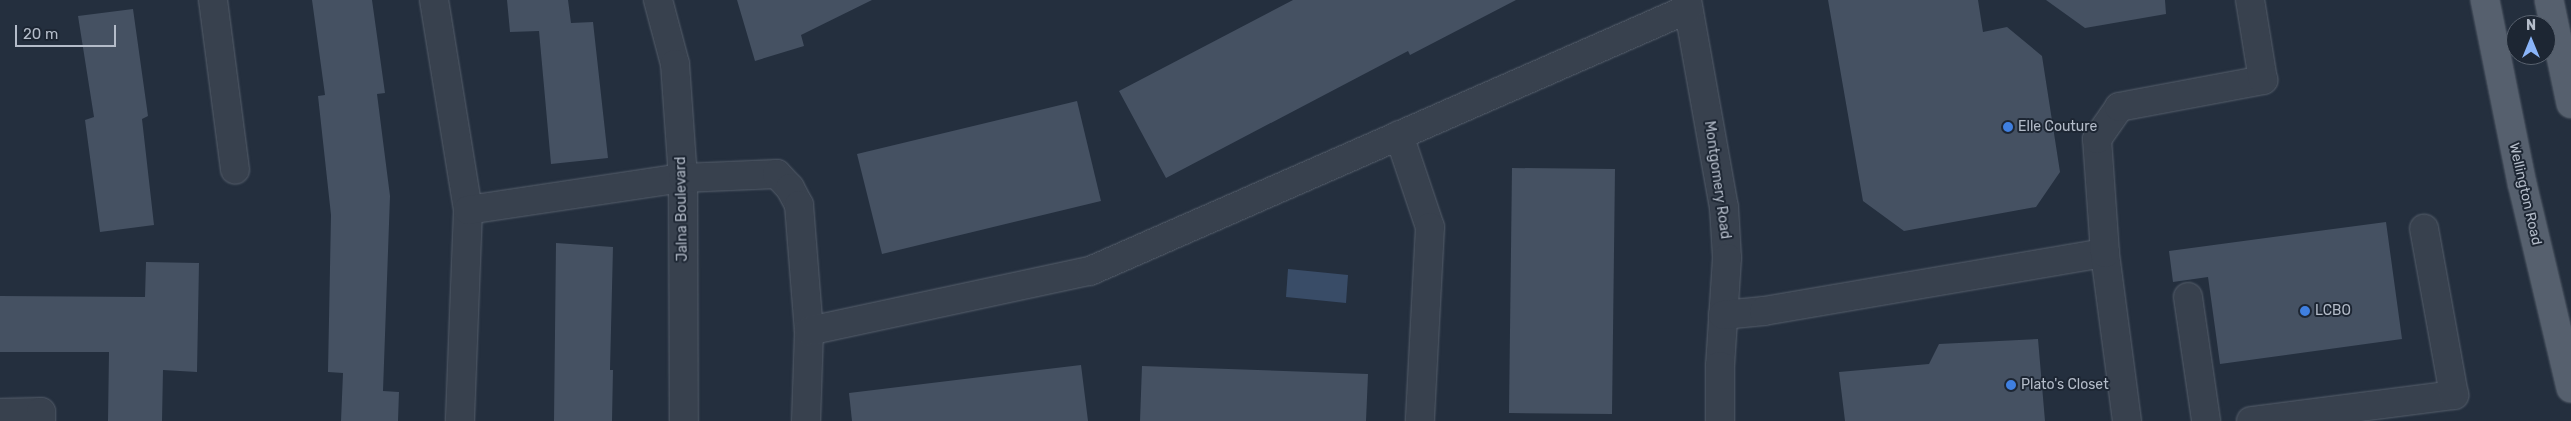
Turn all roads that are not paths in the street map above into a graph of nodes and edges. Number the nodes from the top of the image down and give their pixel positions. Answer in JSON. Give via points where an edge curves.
{"nodes":[{"id":1,"x":213,"y":0,"type":"edge"},
{"id":2,"x":434,"y":0,"type":"edge"},
{"id":3,"x":658,"y":0,"type":"edge"},
{"id":4,"x":2250,"y":0,"type":"edge"},
{"id":5,"x":2485,"y":0,"type":"edge"},
{"id":6,"x":2549,"y":0,"type":"edge"},
{"id":7,"x":1687,"y":5,"type":"edge"},
{"id":8,"x":2571,"y":104,"type":"edge"},
{"id":9,"x":1399,"y":135,"type":"junction"},
{"id":10,"x":235,"y":170,"type":"dead end"},
{"id":11,"x":683,"y":178,"type":"junction"},
{"id":12,"x":468,"y":210,"type":"junction"},
{"id":13,"x":2424,"y":229,"type":"dead end"},
{"id":14,"x":2106,"y":253,"type":"junction"},
{"id":15,"x":2188,"y":297,"type":"dead end"},
{"id":16,"x":1723,"y":315,"type":"junction"},
{"id":17,"x":809,"y":331,"type":"junction"},
{"id":18,"x":2571,"y":388,"type":"edge"},
{"id":19,"x":0,"y":413,"type":"edge"},
{"id":20,"x":41,"y":421,"type":"edge"},
{"id":21,"x":460,"y":421,"type":"edge"},
{"id":22,"x":684,"y":421,"type":"edge"},
{"id":23,"x":806,"y":421,"type":"edge"},
{"id":24,"x":1420,"y":421,"type":"edge"},
{"id":25,"x":1720,"y":421,"type":"edge"},
{"id":26,"x":2127,"y":421,"type":"edge"},
{"id":27,"x":2206,"y":421,"type":"edge"},
{"id":28,"x":2251,"y":421,"type":"edge"}],
"edges":[{"from":1,"to":10,"type":"street"},
{"from":2,"to":12,"type":"street"},
{"from":3,"to":11,"type":"street","name":"Jalna Boulevard","via":[[675,64]]},
{"from":4,"to":14,"type":"street","via":[[2263,80],[2120,107],[2097,139]]},
{"from":5,"to":18,"type":"main road","name":"Wellington Road","via":[[2522,183]]},
{"from":6,"to":8,"type":"main road"},
{"from":7,"to":9,"type":"street"},
{"from":7,"to":16,"type":"street","name":"Montgomery Road","via":[[1724,208],[1727,258]]},
{"from":9,"to":17,"type":"street","via":[[1090,271]]},
{"from":9,"to":24,"type":"street","via":[[1430,227]]},
{"from":11,"to":12,"type":"street"},
{"from":11,"to":17,"type":"street","via":[[777,174],[790,188],[799,205]]},
{"from":11,"to":22,"type":"street","name":"Jalna Boulevard"},
{"from":12,"to":21,"type":"street"},
{"from":13,"to":28,"type":"street","via":[[2454,395]]},
{"from":14,"to":16,"type":"street","via":[[1764,312]]},
{"from":14,"to":26,"type":"street"},
{"from":15,"to":27,"type":"street"},
{"from":16,"to":25,"type":"street","name":"Montgomery Road"},
{"from":17,"to":23,"type":"street"},
{"from":19,"to":20,"type":"street","via":[[41,412]]}]}
